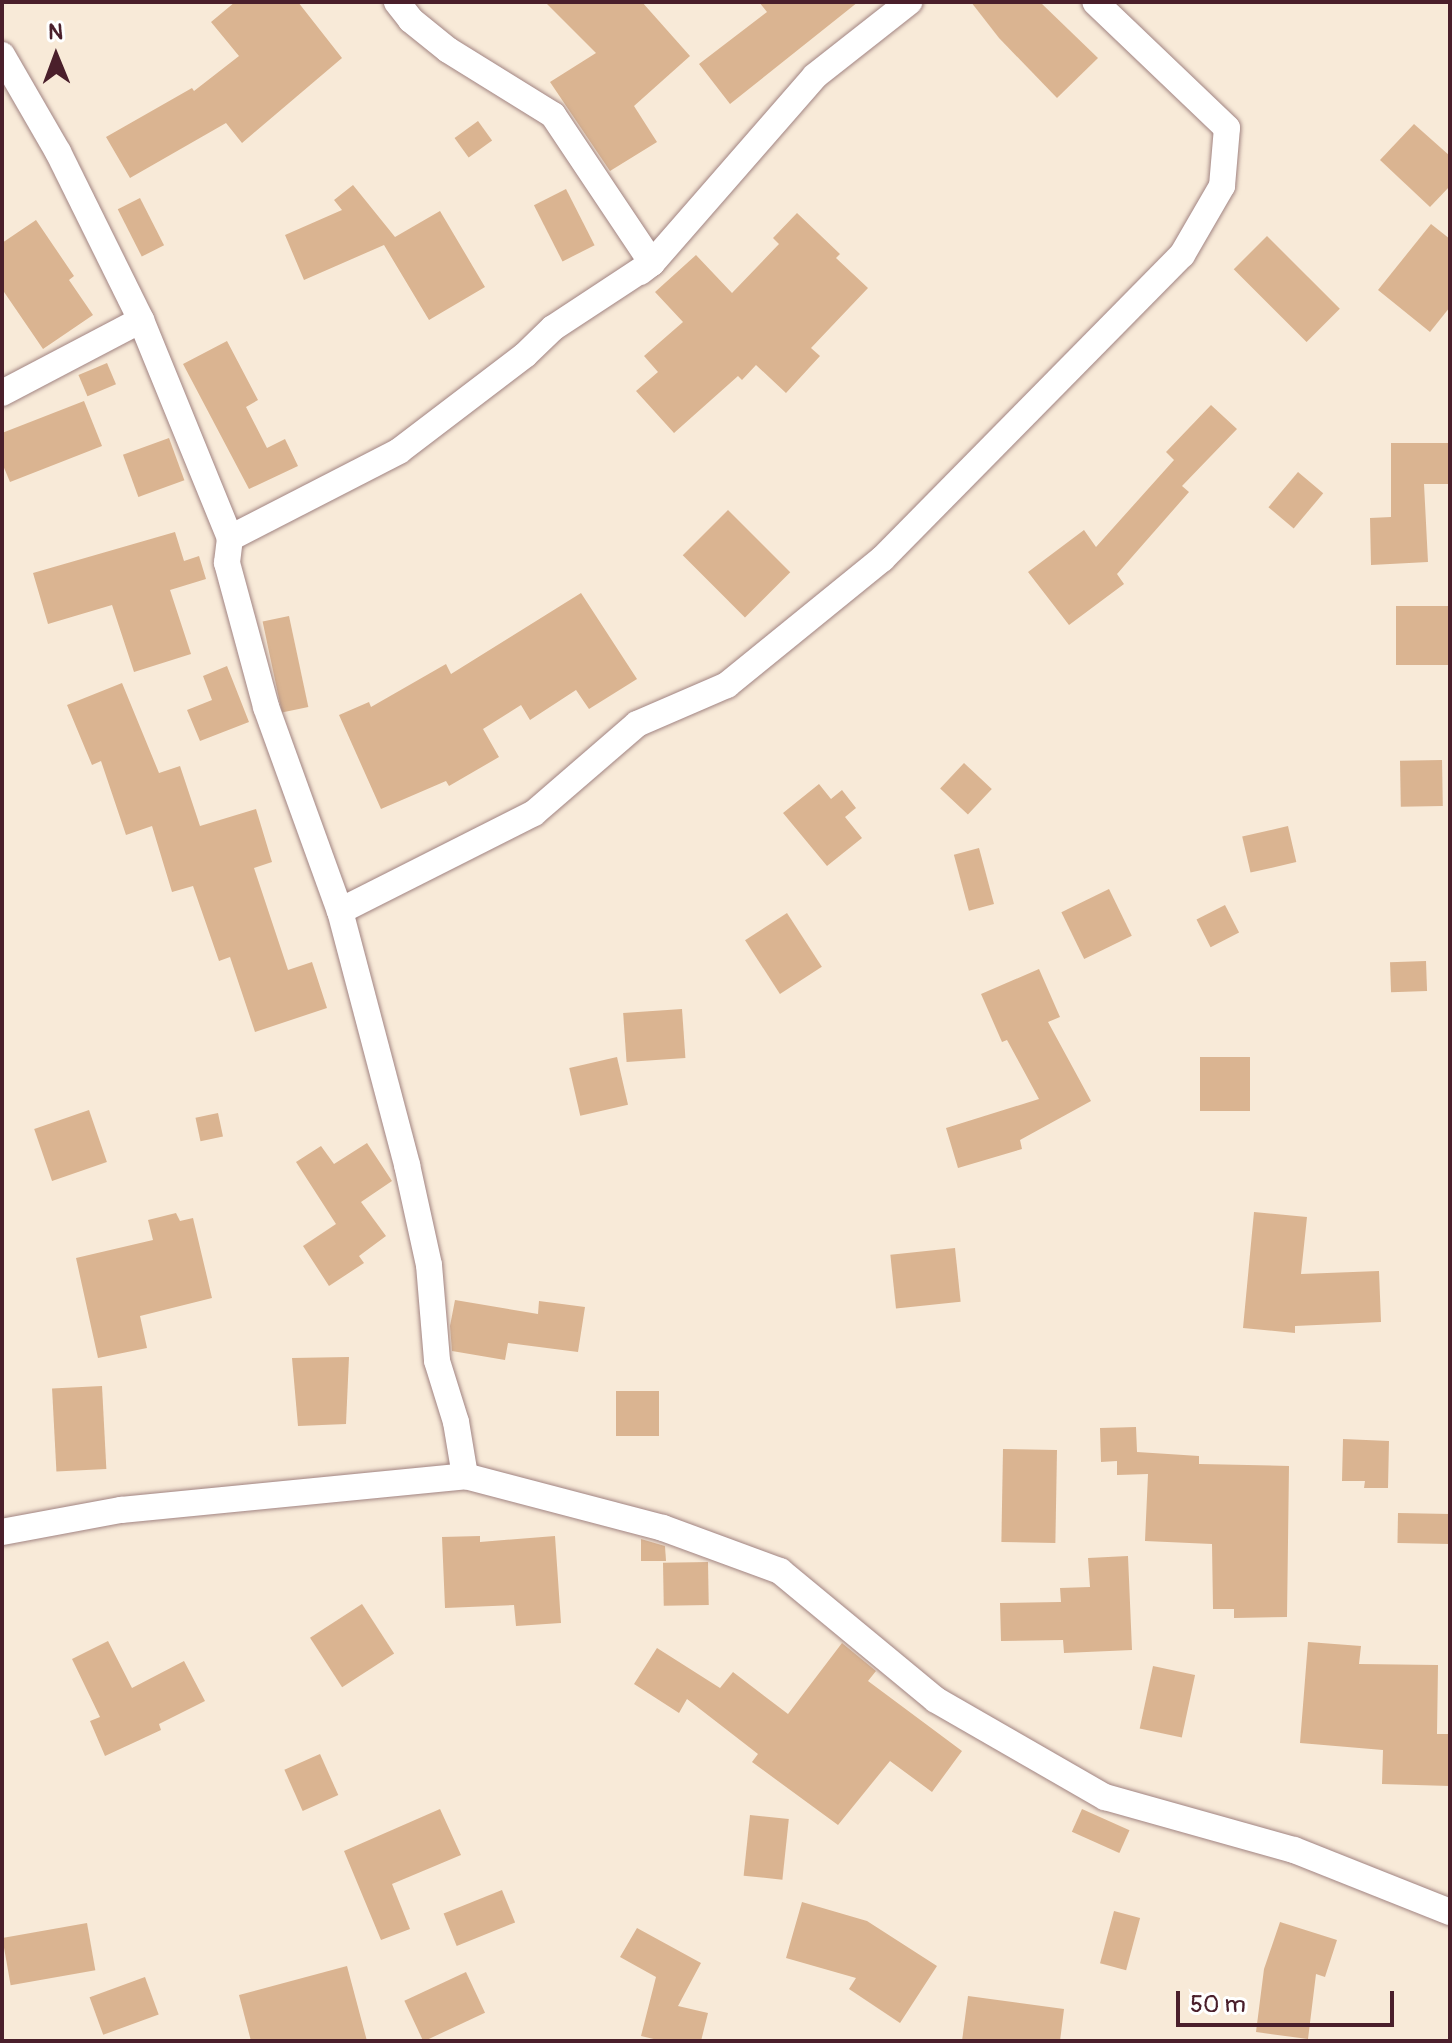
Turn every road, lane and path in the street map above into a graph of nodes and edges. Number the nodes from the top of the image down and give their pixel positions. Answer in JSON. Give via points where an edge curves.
{"nodes":[{"id":1,"x":397,"y":2,"type":"edge"},
{"id":2,"x":909,"y":2,"type":"edge"},
{"id":3,"x":1095,"y":2,"type":"edge"},
{"id":4,"x":2,"y":55,"type":"edge"},
{"id":5,"x":652,"y":263,"type":"junction"},
{"id":6,"x":141,"y":320,"type":"junction"},
{"id":7,"x":2,"y":393,"type":"edge"},
{"id":8,"x":230,"y":538,"type":"junction"},
{"id":9,"x":340,"y":911,"type":"junction"},
{"id":10,"x":465,"y":1476,"type":"junction"},
{"id":11,"x":2,"y":1532,"type":"edge"},
{"id":12,"x":1450,"y":1912,"type":"edge"}],
"edges":[{"from":1,"to":5,"type":"street","via":[[448,50],[553,115]]},
{"from":2,"to":5,"type":"street","via":[[815,76]]},
{"from":3,"to":9,"type":"street","via":[[1227,128],[1222,186],[1182,255],[882,559],[727,685],[637,724],[534,813]]},
{"from":4,"to":6,"type":"street","via":[[58,152]]},
{"from":5,"to":8,"type":"street","via":[[553,328],[399,451]]},
{"from":6,"to":7,"type":"street"},
{"from":6,"to":8,"type":"street"},
{"from":8,"to":9,"type":"street","via":[[227,563],[266,707]]},
{"from":9,"to":10,"type":"street","via":[[429,1265],[437,1361],[456,1422]]},
{"from":10,"to":11,"type":"street","via":[[121,1510]]},
{"from":10,"to":12,"type":"street","via":[[663,1528],[780,1571],[936,1700],[1105,1797],[1294,1850]]}]}
